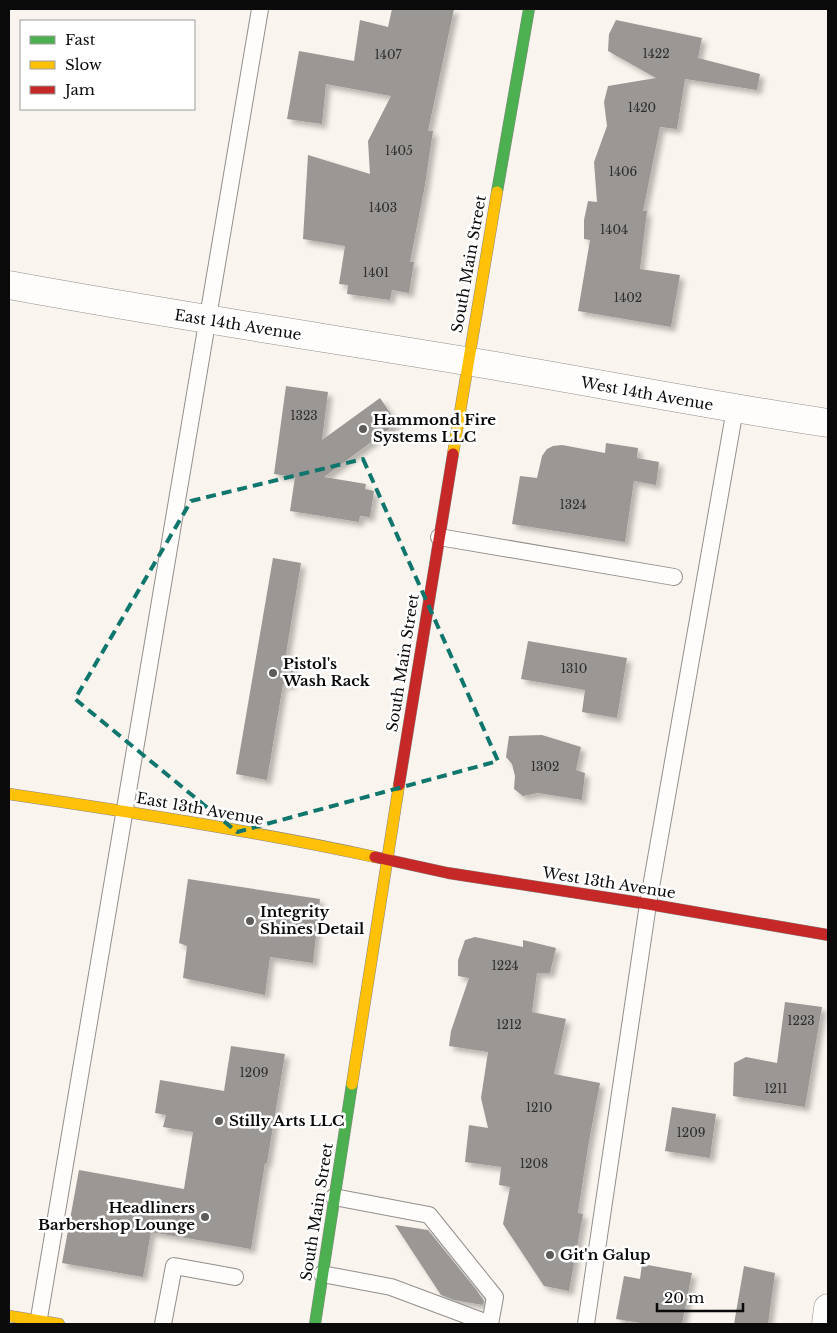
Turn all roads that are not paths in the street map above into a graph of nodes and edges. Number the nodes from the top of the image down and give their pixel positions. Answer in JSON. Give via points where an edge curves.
{"nodes":[{"id":1,"x":260,"y":9,"type":"edge"},
{"id":2,"x":529,"y":9,"type":"edge"},
{"id":3,"x":9,"y":285,"type":"edge"},
{"id":4,"x":208,"y":320,"type":"junction"},
{"id":5,"x":467,"y":361,"type":"junction"},
{"id":6,"x":735,"y":409,"type":"junction"},
{"id":7,"x":828,"y":423,"type":"edge"},
{"id":8,"x":439,"y":537,"type":"junction"},
{"id":9,"x":674,"y":577,"type":"dead end"},
{"id":10,"x":9,"y":794,"type":"edge"},
{"id":11,"x":125,"y":811,"type":"junction"},
{"id":12,"x":386,"y":860,"type":"junction"},
{"id":13,"x":648,"y":904,"type":"junction"},
{"id":14,"x":828,"y":935,"type":"edge"},
{"id":15,"x":334,"y":1197,"type":"junction"},
{"id":16,"x":322,"y":1274,"type":"junction"},
{"id":17,"x":235,"y":1276,"type":"dead end"},
{"id":18,"x":828,"y":1308,"type":"edge"},
{"id":19,"x":9,"y":1316,"type":"edge"},
{"id":20,"x":38,"y":1323,"type":"edge"},
{"id":21,"x":59,"y":1324,"type":"edge"},
{"id":22,"x":163,"y":1324,"type":"edge"},
{"id":23,"x":315,"y":1324,"type":"edge"},
{"id":24,"x":490,"y":1324,"type":"edge"},
{"id":25,"x":586,"y":1324,"type":"edge"},
{"id":26,"x":826,"y":1324,"type":"edge"}],
"edges":[{"from":1,"to":4,"type":"lane"},
{"from":2,"to":5,"type":"main road","name":"South Main Street"},
{"from":3,"to":4,"type":"street","name":"East 14th Avenue"},
{"from":4,"to":5,"type":"street","name":"East 14th Avenue"},
{"from":4,"to":11,"type":"lane"},
{"from":5,"to":6,"type":"street","name":"West 14th Avenue"},
{"from":5,"to":8,"type":"main road","name":"South Main Street"},
{"from":6,"to":7,"type":"street","name":"West 14th Avenue"},
{"from":6,"to":13,"type":"lane"},
{"from":8,"to":9,"type":"lane"},
{"from":8,"to":12,"type":"main road","name":"South Main Street"},
{"from":10,"to":11,"type":"main road","name":"East 13th Avenue"},
{"from":11,"to":12,"type":"main road","name":"East 13th Avenue"},
{"from":11,"to":20,"type":"lane"},
{"from":12,"to":13,"type":"main road","name":"West 13th Avenue","via":[[448,873]]},
{"from":12,"to":15,"type":"main road","name":"South Main Street"},
{"from":13,"to":14,"type":"main road","name":"West 13th Avenue"},
{"from":13,"to":25,"type":"lane"},
{"from":15,"to":16,"type":"main road","name":"South Main Street"},
{"from":15,"to":24,"type":"lane","via":[[429,1215],[494,1297]]},
{"from":16,"to":23,"type":"main road","name":"South Main Street"},
{"from":16,"to":24,"type":"lane","via":[[391,1287]]},
{"from":17,"to":22,"type":"lane","via":[[174,1266]]},
{"from":18,"to":26,"type":"street"},
{"from":19,"to":20,"type":"main road"},
{"from":20,"to":21,"type":"main road"}]}
